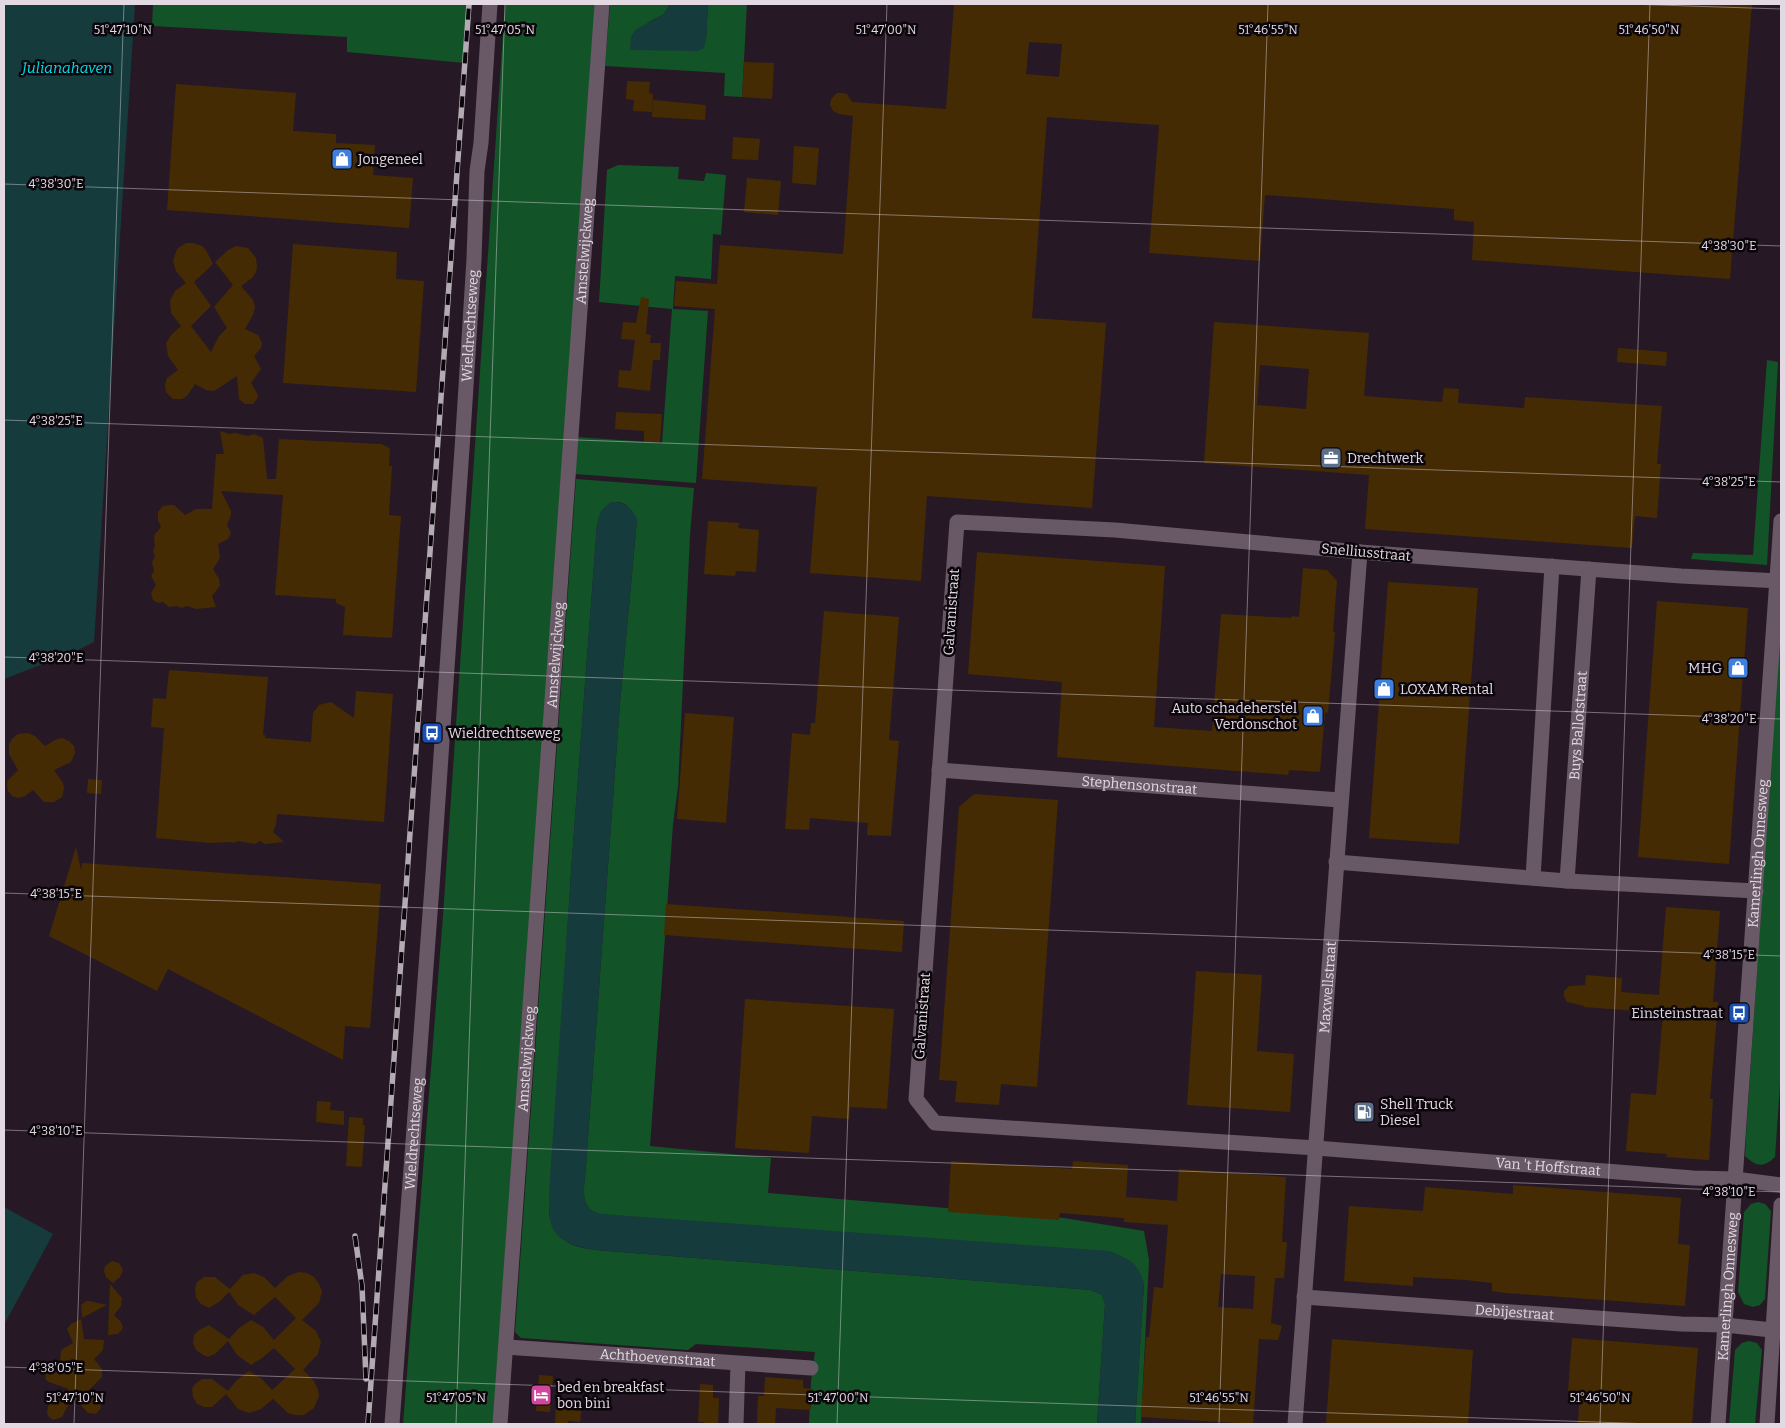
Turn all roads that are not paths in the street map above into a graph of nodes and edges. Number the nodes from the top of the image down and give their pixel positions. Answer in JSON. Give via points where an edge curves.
{"nodes":[{"id":1,"x":490,"y":4,"type":"edge"},
{"id":2,"x":602,"y":4,"type":"edge"},
{"id":3,"x":1781,"y":521,"type":"edge"},
{"id":4,"x":957,"y":522,"type":"joint"},
{"id":5,"x":1360,"y":552,"type":"junction"},
{"id":6,"x":1552,"y":566,"type":"junction"},
{"id":7,"x":1588,"y":569,"type":"junction"},
{"id":8,"x":1779,"y":581,"type":"edge"},
{"id":9,"x":939,"y":770,"type":"junction"},
{"id":10,"x":1340,"y":800,"type":"junction"},
{"id":11,"x":1336,"y":862,"type":"junction"},
{"id":12,"x":1533,"y":878,"type":"junction"},
{"id":13,"x":1568,"y":881,"type":"junction"},
{"id":14,"x":1756,"y":891,"type":"junction"},
{"id":15,"x":1316,"y":1148,"type":"junction"},
{"id":16,"x":1735,"y":1179,"type":"junction"},
{"id":17,"x":1781,"y":1184,"type":"edge"},
{"id":18,"x":1781,"y":1205,"type":"edge"},
{"id":19,"x":1304,"y":1297,"type":"junction"},
{"id":20,"x":1725,"y":1325,"type":"junction"},
{"id":21,"x":1778,"y":1331,"type":"edge"},
{"id":22,"x":506,"y":1347,"type":"junction"},
{"id":23,"x":738,"y":1364,"type":"junction"},
{"id":24,"x":811,"y":1368,"type":"dead end"},
{"id":25,"x":392,"y":1424,"type":"edge"},
{"id":26,"x":500,"y":1424,"type":"edge"},
{"id":27,"x":736,"y":1424,"type":"edge"},
{"id":28,"x":1295,"y":1424,"type":"edge"},
{"id":29,"x":1718,"y":1424,"type":"edge"},
{"id":30,"x":1767,"y":1424,"type":"edge"}],
"edges":[{"from":1,"to":25,"type":"street","name":"Wieldrechtseweg","via":[[433,873]]},
{"from":2,"to":22,"type":"street","name":"Amstelwijckweg"},
{"from":3,"to":8,"type":"street","name":"Kamerlingh Onnesweg"},
{"from":4,"to":5,"type":"street","name":"Snelliusstraat","via":[[1134,531]]},
{"from":4,"to":9,"type":"street","name":"Galvanistraat"},
{"from":5,"to":6,"type":"street","name":"Snelliusstraat"},
{"from":5,"to":10,"type":"street","name":"Maxwellstraat"},
{"from":6,"to":7,"type":"street","name":"Snelliusstraat"},
{"from":6,"to":12,"type":"street"},
{"from":7,"to":8,"type":"street","name":"Snelliusstraat"},
{"from":7,"to":13,"type":"street","name":"Buys Ballotstraat"},
{"from":8,"to":14,"type":"street","name":"Kamerlingh Onnesweg"},
{"from":9,"to":10,"type":"street","name":"Stephensonstraat"},
{"from":9,"to":15,"type":"street","name":"Galvanistraat","via":[[916,1099],[935,1123]]},
{"from":10,"to":11,"type":"street","name":"Maxwellstraat"},
{"from":11,"to":12,"type":"street"},
{"from":11,"to":15,"type":"street","name":"Maxwellstraat"},
{"from":12,"to":13,"type":"street"},
{"from":13,"to":14,"type":"street"},
{"from":14,"to":16,"type":"street","name":"Kamerlingh Onnesweg"},
{"from":15,"to":16,"type":"street","name":"Van 't Hoffstraat"},
{"from":15,"to":19,"type":"street","name":"Maxwellstraat"},
{"from":16,"to":17,"type":"street","name":"Van 't Hoffstraat"},
{"from":16,"to":20,"type":"street","name":"Kamerlingh Onnesweg"},
{"from":18,"to":21,"type":"street"},
{"from":19,"to":20,"type":"street","name":"Debijestraat"},
{"from":19,"to":28,"type":"street","name":"Maxwellstraat"},
{"from":20,"to":21,"type":"street","name":"Debijestraat"},
{"from":20,"to":29,"type":"street","name":"Kamerlingh Onnesweg"},
{"from":21,"to":30,"type":"street"},
{"from":22,"to":23,"type":"street","name":"Achthoevenstraat"},
{"from":22,"to":26,"type":"street","name":"Amstelwijckweg"},
{"from":23,"to":24,"type":"street","name":"Achthoevenstraat"},
{"from":23,"to":27,"type":"street"}]}
